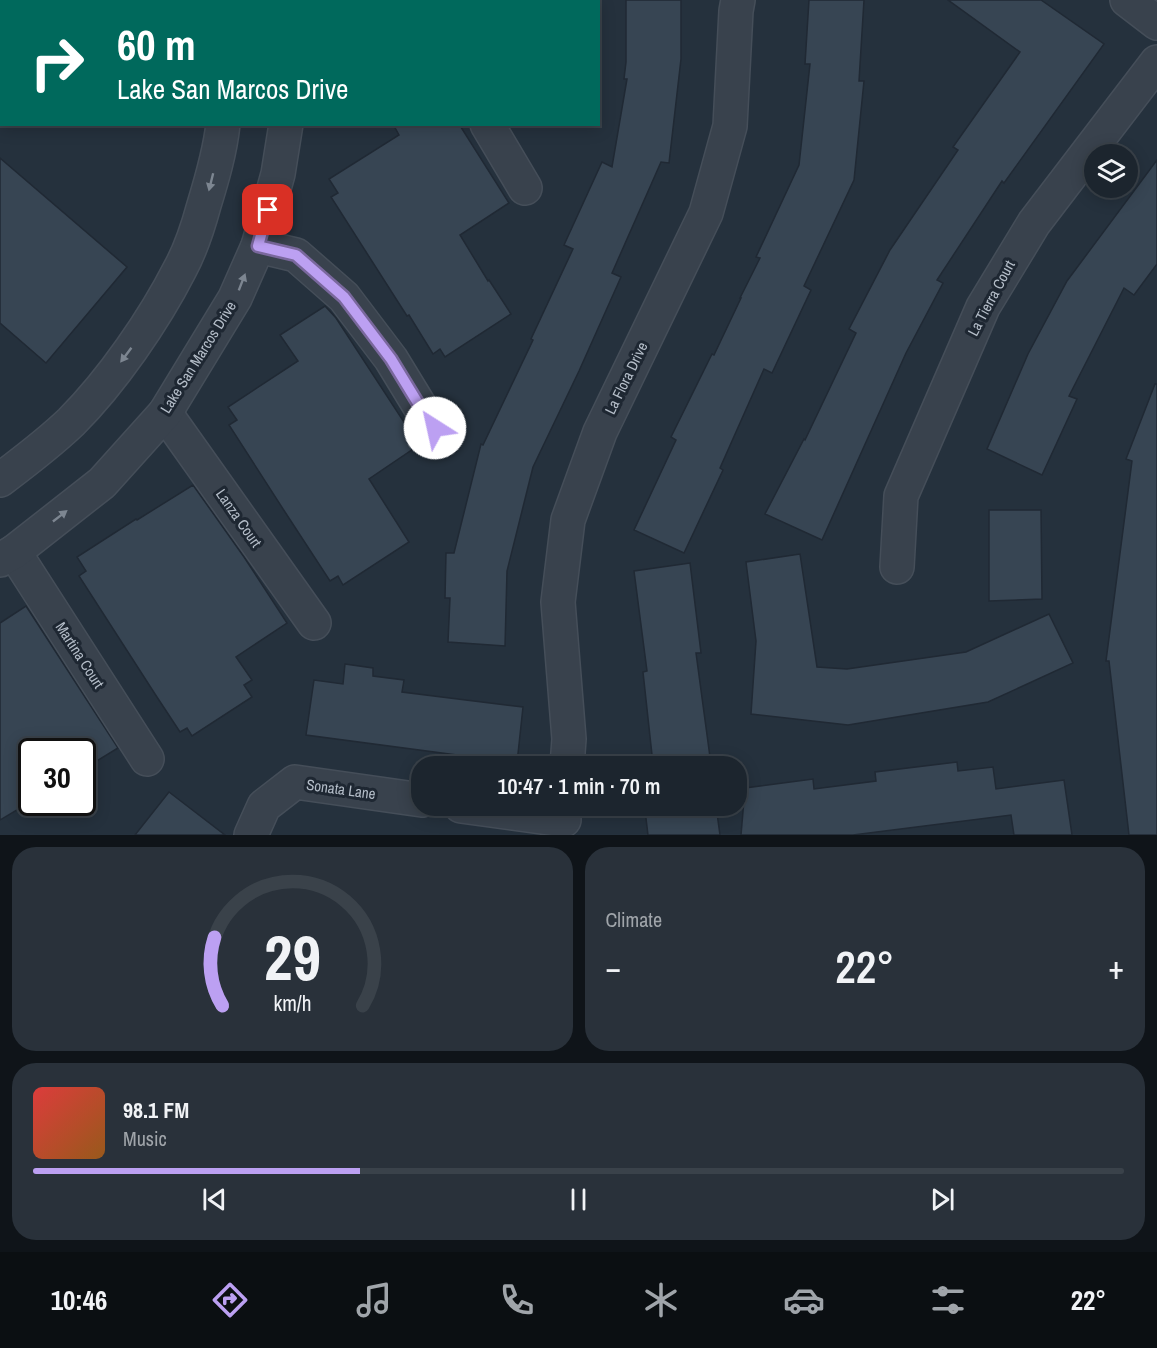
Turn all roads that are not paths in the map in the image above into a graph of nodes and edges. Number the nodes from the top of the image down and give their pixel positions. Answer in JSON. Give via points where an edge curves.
{"nodes":[{"id":1,"x":738,"y":0,"type":"edge"},
{"id":2,"x":1126,"y":0,"type":"edge"},
{"id":3,"x":1157,"y":23,"type":"edge"},
{"id":4,"x":1157,"y":62,"type":"edge"},
{"id":5,"x":222,"y":126,"type":"edge"},
{"id":6,"x":286,"y":126,"type":"edge"},
{"id":7,"x":488,"y":126,"type":"edge"},
{"id":8,"x":525,"y":188,"type":"dead end"},
{"id":9,"x":258,"y":246,"type":"junction"},
{"id":10,"x":165,"y":413,"type":"junction"},
{"id":11,"x":444,"y":438,"type":"dead end"},
{"id":12,"x":0,"y":480,"type":"edge"},
{"id":13,"x":7,"y":556,"type":"edge"},
{"id":14,"x":897,"y":567,"type":"dead end"},
{"id":15,"x":314,"y":623,"type":"dead end"},
{"id":16,"x":568,"y":756,"type":"edge"},
{"id":17,"x":147,"y":759,"type":"dead end"},
{"id":18,"x":411,"y":798,"type":"edge"},
{"id":19,"x":534,"y":816,"type":"edge"},
{"id":20,"x":563,"y":820,"type":"edge"},
{"id":21,"x":251,"y":835,"type":"edge"}],
"edges":[{"from":1,"to":16,"type":"street","name":"La Flora Drive","via":[[730,126],[706,213],[600,432],[568,520],[558,602]]},
{"from":2,"to":3,"type":"street"},
{"from":4,"to":14,"type":"street","name":"La Tierra Court","via":[[1034,223],[983,307],[901,496]]},
{"from":5,"to":12,"type":"street","one_way":true,"via":[[196,233],[155,313],[100,389],[71,421]]},
{"from":6,"to":9,"type":"street","name":"Lake San Marcos Drive","via":[[278,174]]},
{"from":7,"to":8,"type":"street"},
{"from":10,"to":9,"type":"street","name":"Lake San Marcos Drive","one_way":true,"via":[[235,298]]},
{"from":9,"to":11,"type":"street","via":[[296,255],[344,297]]},
{"from":13,"to":10,"type":"street","name":"Lake San Marcos Drive","one_way":true,"via":[[102,483]]},
{"from":10,"to":15,"type":"street","name":"Lanza Court"},
{"from":13,"to":17,"type":"street","name":"Martina Court"},
{"from":18,"to":21,"type":"street","name":"Sonata Lane","via":[[295,782],[264,806]]},
{"from":19,"to":20,"type":"street"}]}
